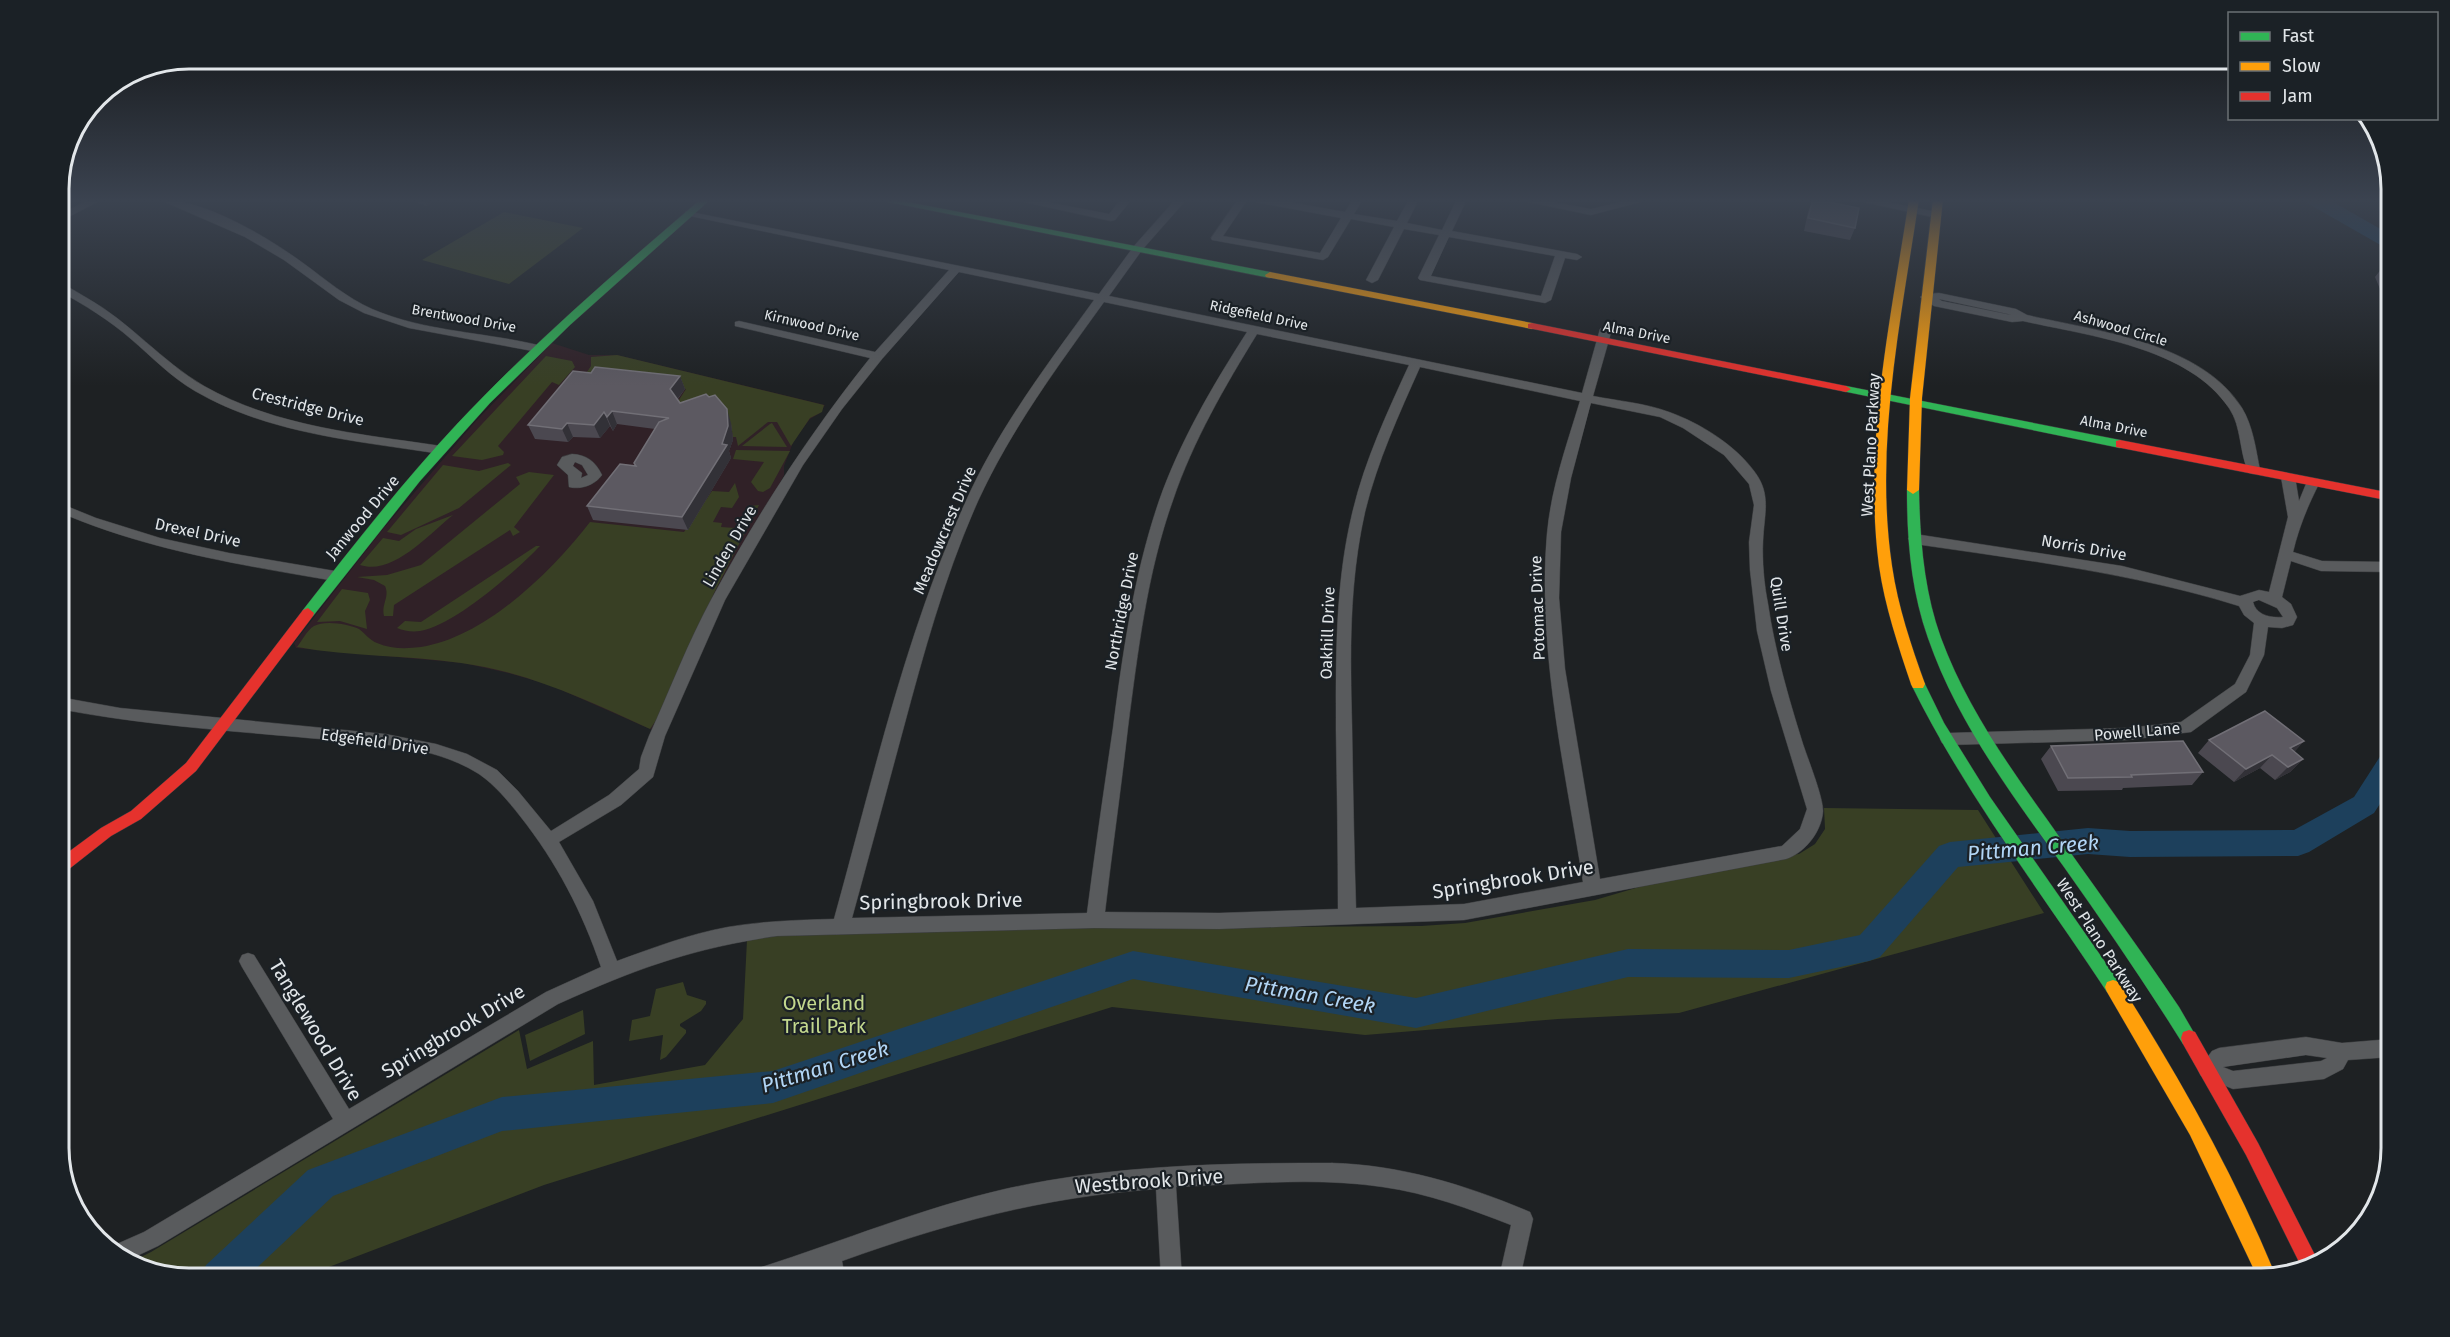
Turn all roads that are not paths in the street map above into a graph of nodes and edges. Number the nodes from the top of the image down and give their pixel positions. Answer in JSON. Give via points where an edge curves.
{"nodes":[{"id":1,"x":293,"y":261,"type":"edge"},
{"id":2,"x":634,"y":261,"type":"edge"},
{"id":3,"x":925,"y":261,"type":"edge"},
{"id":4,"x":1129,"y":261,"type":"edge"},
{"id":5,"x":1234,"y":261,"type":"edge"},
{"id":6,"x":1260,"y":261,"type":"edge"},
{"id":7,"x":1386,"y":261,"type":"edge"},
{"id":8,"x":1432,"y":261,"type":"edge"},
{"id":9,"x":1558,"y":261,"type":"edge"},
{"id":10,"x":1914,"y":261,"type":"edge"},
{"id":11,"x":1923,"y":261,"type":"edge"},
{"id":12,"x":957,"y":268,"type":"junction"},
{"id":13,"x":1341,"y":274,"type":"dead end"},
{"id":14,"x":1378,"y":282,"type":"joint"},
{"id":15,"x":69,"y":293,"type":"edge"},
{"id":16,"x":1914,"y":294,"type":"junction"},
{"id":17,"x":1102,"y":298,"type":"junction"},
{"id":18,"x":740,"y":324,"type":"dead end"},
{"id":19,"x":1254,"y":330,"type":"junction"},
{"id":20,"x":1605,"y":336,"type":"junction"},
{"id":21,"x":538,"y":348,"type":"junction"},
{"id":22,"x":878,"y":356,"type":"junction"},
{"id":23,"x":1416,"y":363,"type":"junction"},
{"id":24,"x":1887,"y":384,"type":"junction"},
{"id":25,"x":1916,"y":389,"type":"junction"},
{"id":26,"x":1587,"y":398,"type":"junction"},
{"id":27,"x":1886,"y":398,"type":"junction"},
{"id":28,"x":1982,"y":402,"type":"dead end"},
{"id":29,"x":1914,"y":404,"type":"junction"},
{"id":30,"x":1711,"y":439,"type":"joint"},
{"id":31,"x":441,"y":450,"type":"junction"},
{"id":32,"x":2319,"y":467,"type":"dead end"},
{"id":33,"x":2254,"y":470,"type":"junction"},
{"id":34,"x":2288,"y":477,"type":"junction"},
{"id":35,"x":2313,"y":482,"type":"junction"},
{"id":36,"x":2381,"y":495,"type":"edge"},
{"id":37,"x":69,"y":512,"type":"edge"},
{"id":38,"x":2295,"y":517,"type":"junction"},
{"id":39,"x":1899,"y":536,"type":"junction"},
{"id":40,"x":2284,"y":554,"type":"junction"},
{"id":41,"x":2381,"y":567,"type":"edge"},
{"id":42,"x":335,"y":576,"type":"junction"},
{"id":43,"x":2274,"y":599,"type":"junction"},
{"id":44,"x":2244,"y":603,"type":"junction"},
{"id":45,"x":2262,"y":620,"type":"junction"},
{"id":46,"x":69,"y":705,"type":"edge"},
{"id":47,"x":223,"y":724,"type":"junction"},
{"id":48,"x":1985,"y":737,"type":"junction"},
{"id":49,"x":1948,"y":739,"type":"junction"},
{"id":50,"x":1815,"y":809,"type":"joint"},
{"id":51,"x":549,"y":840,"type":"junction"},
{"id":52,"x":69,"y":860,"type":"edge"},
{"id":53,"x":1593,"y":889,"type":"junction"},
{"id":54,"x":1347,"y":916,"type":"junction"},
{"id":55,"x":1095,"y":920,"type":"junction"},
{"id":56,"x":842,"y":926,"type":"junction"},
{"id":57,"x":248,"y":961,"type":"dead end"},
{"id":58,"x":611,"y":971,"type":"junction"},
{"id":59,"x":2381,"y":1049,"type":"edge"},
{"id":60,"x":2208,"y":1070,"type":"junction"},
{"id":61,"x":345,"y":1121,"type":"junction"},
{"id":62,"x":1165,"y":1176,"type":"junction"},
{"id":63,"x":126,"y":1250,"type":"edge"},
{"id":64,"x":831,"y":1256,"type":"junction"},
{"id":65,"x":2307,"y":1259,"type":"edge"},
{"id":66,"x":793,"y":1268,"type":"edge"},
{"id":67,"x":833,"y":1268,"type":"edge"},
{"id":68,"x":1171,"y":1268,"type":"edge"},
{"id":69,"x":1512,"y":1268,"type":"edge"},
{"id":70,"x":2263,"y":1268,"type":"edge"}],
"edges":[{"from":1,"to":21,"type":"street","name":"Brentwood Drive","via":[[340,297],[368,311],[433,330]]},
{"from":2,"to":21,"type":"main road","name":"Janwood Drive"},
{"from":3,"to":12,"type":"street","name":"Ridgefield Drive"},
{"from":4,"to":17,"type":"street","name":"Meadowcrest Drive"},
{"from":5,"to":20,"type":"main road","name":"Alma Drive"},
{"from":6,"to":13,"type":"main road","name":"Alma Drive"},
{"from":7,"to":14,"type":"street"},
{"from":8,"to":9,"type":"street","via":[[1424,278],[1545,300]]},
{"from":10,"to":16,"type":"main road","name":"West Plano Parkway"},
{"from":11,"to":16,"type":"main road","name":"West Plano Parkway"},
{"from":12,"to":17,"type":"street","name":"Ridgefield Drive"},
{"from":12,"to":22,"type":"street","name":"Linden Drive"},
{"from":14,"to":20,"type":"main road","name":"Alma Drive"},
{"from":15,"to":31,"type":"street","name":"Crestridge Drive","via":[[115,320],[171,370],[231,404],[325,431]]},
{"from":16,"to":24,"type":"main road","name":"West Plano Parkway"},
{"from":16,"to":25,"type":"main road","name":"West Plano Parkway"},
{"from":16,"to":33,"type":"street","name":"Ashwood Circle","via":[[2012,311],[2023,318],[2128,343],[2207,376],[2236,409]]},
{"from":17,"to":19,"type":"street","name":"Ridgefield Drive"},
{"from":17,"to":56,"type":"street","name":"Meadowcrest Drive","via":[[1038,385],[972,501],[939,581],[915,657]]},
{"from":18,"to":22,"type":"street","name":"Kirnwood Drive"},
{"from":19,"to":23,"type":"street","name":"Ridgefield Drive"},
{"from":19,"to":55,"type":"street","name":"Northridge Drive","via":[[1180,464],[1155,535],[1129,655]]},
{"from":20,"to":24,"type":"main road","name":"Alma Drive"},
{"from":20,"to":26,"type":"street","name":"Potomac Drive"},
{"from":20,"to":27,"type":"main road","name":"Alma Drive"},
{"from":21,"to":31,"type":"main road","name":"Janwood Drive"},
{"from":22,"to":51,"type":"street","name":"Linden Drive","via":[[796,464],[718,600],[657,736],[647,772],[615,800]]},
{"from":23,"to":26,"type":"street","name":"Ridgefield Drive"},
{"from":23,"to":54,"type":"street","name":"Oakhill Drive","via":[[1367,482],[1347,575],[1343,643]]},
{"from":24,"to":25,"type":"main road","name":"Alma Drive"},
{"from":24,"to":27,"type":"main road","name":"West Plano Parkway"},
{"from":25,"to":28,"type":"main road","name":"Alma Drive"},
{"from":25,"to":29,"type":"main road","name":"West Plano Parkway"},
{"from":26,"to":30,"type":"street","name":"Ridgefield Drive","via":[[1663,414],[1683,421]]},
{"from":26,"to":53,"type":"street","name":"Potomac Drive","via":[[1564,477],[1554,532],[1552,598],[1557,669]]},
{"from":27,"to":29,"type":"main road","name":"Alma Drive"},
{"from":27,"to":39,"type":"main road","name":"West Plano Parkway","via":[[1881,499]]},
{"from":29,"to":33,"type":"main road","name":"Alma Drive"},
{"from":29,"to":39,"type":"main road","name":"West Plano Parkway","via":[[1913,496]]},
{"from":30,"to":50,"type":"street","name":"Quill Drive","via":[[1758,486],[1758,594],[1770,654]]},
{"from":31,"to":42,"type":"main road","name":"Janwood Drive"},
{"from":32,"to":34,"type":"main road"},
{"from":33,"to":34,"type":"main road","name":"Alma Drive"},
{"from":34,"to":35,"type":"main road","name":"Alma Drive"},
{"from":34,"to":38,"type":"street"},
{"from":35,"to":36,"type":"main road","name":"Alma Drive"},
{"from":35,"to":38,"type":"street","via":[[2304,507]]},
{"from":37,"to":42,"type":"street","name":"Drexel Drive","via":[[137,538]]},
{"from":38,"to":40,"type":"street"},
{"from":39,"to":44,"type":"street","name":"Norris Drive","via":[[2097,566],[2212,591]]},
{"from":39,"to":48,"type":"main road","name":"West Plano Parkway","via":[[1937,648],[1956,690]]},
{"from":39,"to":49,"type":"main road","name":"West Plano Parkway","via":[[1887,579],[1901,639]]},
{"from":40,"to":41,"type":"street","via":[[2321,566]]},
{"from":40,"to":43,"type":"street"},
{"from":42,"to":47,"type":"main road","name":"Janwood Drive"},
{"from":43,"to":44,"type":"street","via":[[2253,595]]},
{"from":43,"to":45,"type":"street","via":[[2286,607],[2290,617],[2277,624]]},
{"from":44,"to":45,"type":"street"},
{"from":45,"to":48,"type":"street","name":"Powell Lane","via":[[2257,655],[2241,688],[2185,728],[2127,734]]},
{"from":46,"to":47,"type":"street","name":"Edgefield Drive"},
{"from":47,"to":51,"type":"street","name":"Edgefield Drive","via":[[385,740],[451,754],[486,771],[514,797]]},
{"from":47,"to":52,"type":"main road","name":"Janwood Drive","via":[[191,767],[163,793]]},
{"from":48,"to":49,"type":"street","name":"Powell Lane"},
{"from":48,"to":60,"type":"main road","name":"West Plano Parkway","via":[[2142,965]]},
{"from":49,"to":70,"type":"main road","name":"West Plano Parkway","via":[[2166,1074]]},
{"from":50,"to":53,"type":"street","name":"Springbrook Drive","via":[[1812,826],[1802,841],[1786,852]]},
{"from":51,"to":58,"type":"street","name":"Edgefield Drive","via":[[594,919]]},
{"from":53,"to":54,"type":"street","name":"Springbrook Drive","via":[[1464,912]]},
{"from":54,"to":55,"type":"street","name":"Springbrook Drive"},
{"from":55,"to":56,"type":"street","name":"Springbrook Drive"},
{"from":56,"to":58,"type":"street","name":"Springbrook Drive","via":[[777,928],[727,936],[672,949]]},
{"from":57,"to":61,"type":"street","name":"Tanglewood Drive"},
{"from":58,"to":61,"type":"street","name":"Springbrook Drive","via":[[552,998]]},
{"from":59,"to":60,"type":"street","via":[[2342,1052],[2336,1063],[2324,1070],[2234,1080]]},
{"from":60,"to":65,"type":"main road","name":"West Plano Parkway","via":[[2258,1158]]},
{"from":61,"to":63,"type":"street","name":"Springbrook Drive"},
{"from":62,"to":64,"type":"street","name":"Westbrook Drive","via":[[1092,1183],[1003,1200]]},
{"from":62,"to":68,"type":"street"},
{"from":62,"to":69,"type":"street","name":"Westbrook Drive","via":[[1335,1173],[1400,1180],[1465,1196],[1523,1219]]},
{"from":64,"to":66,"type":"street","name":"Westbrook Drive"},
{"from":64,"to":67,"type":"street"}]}
